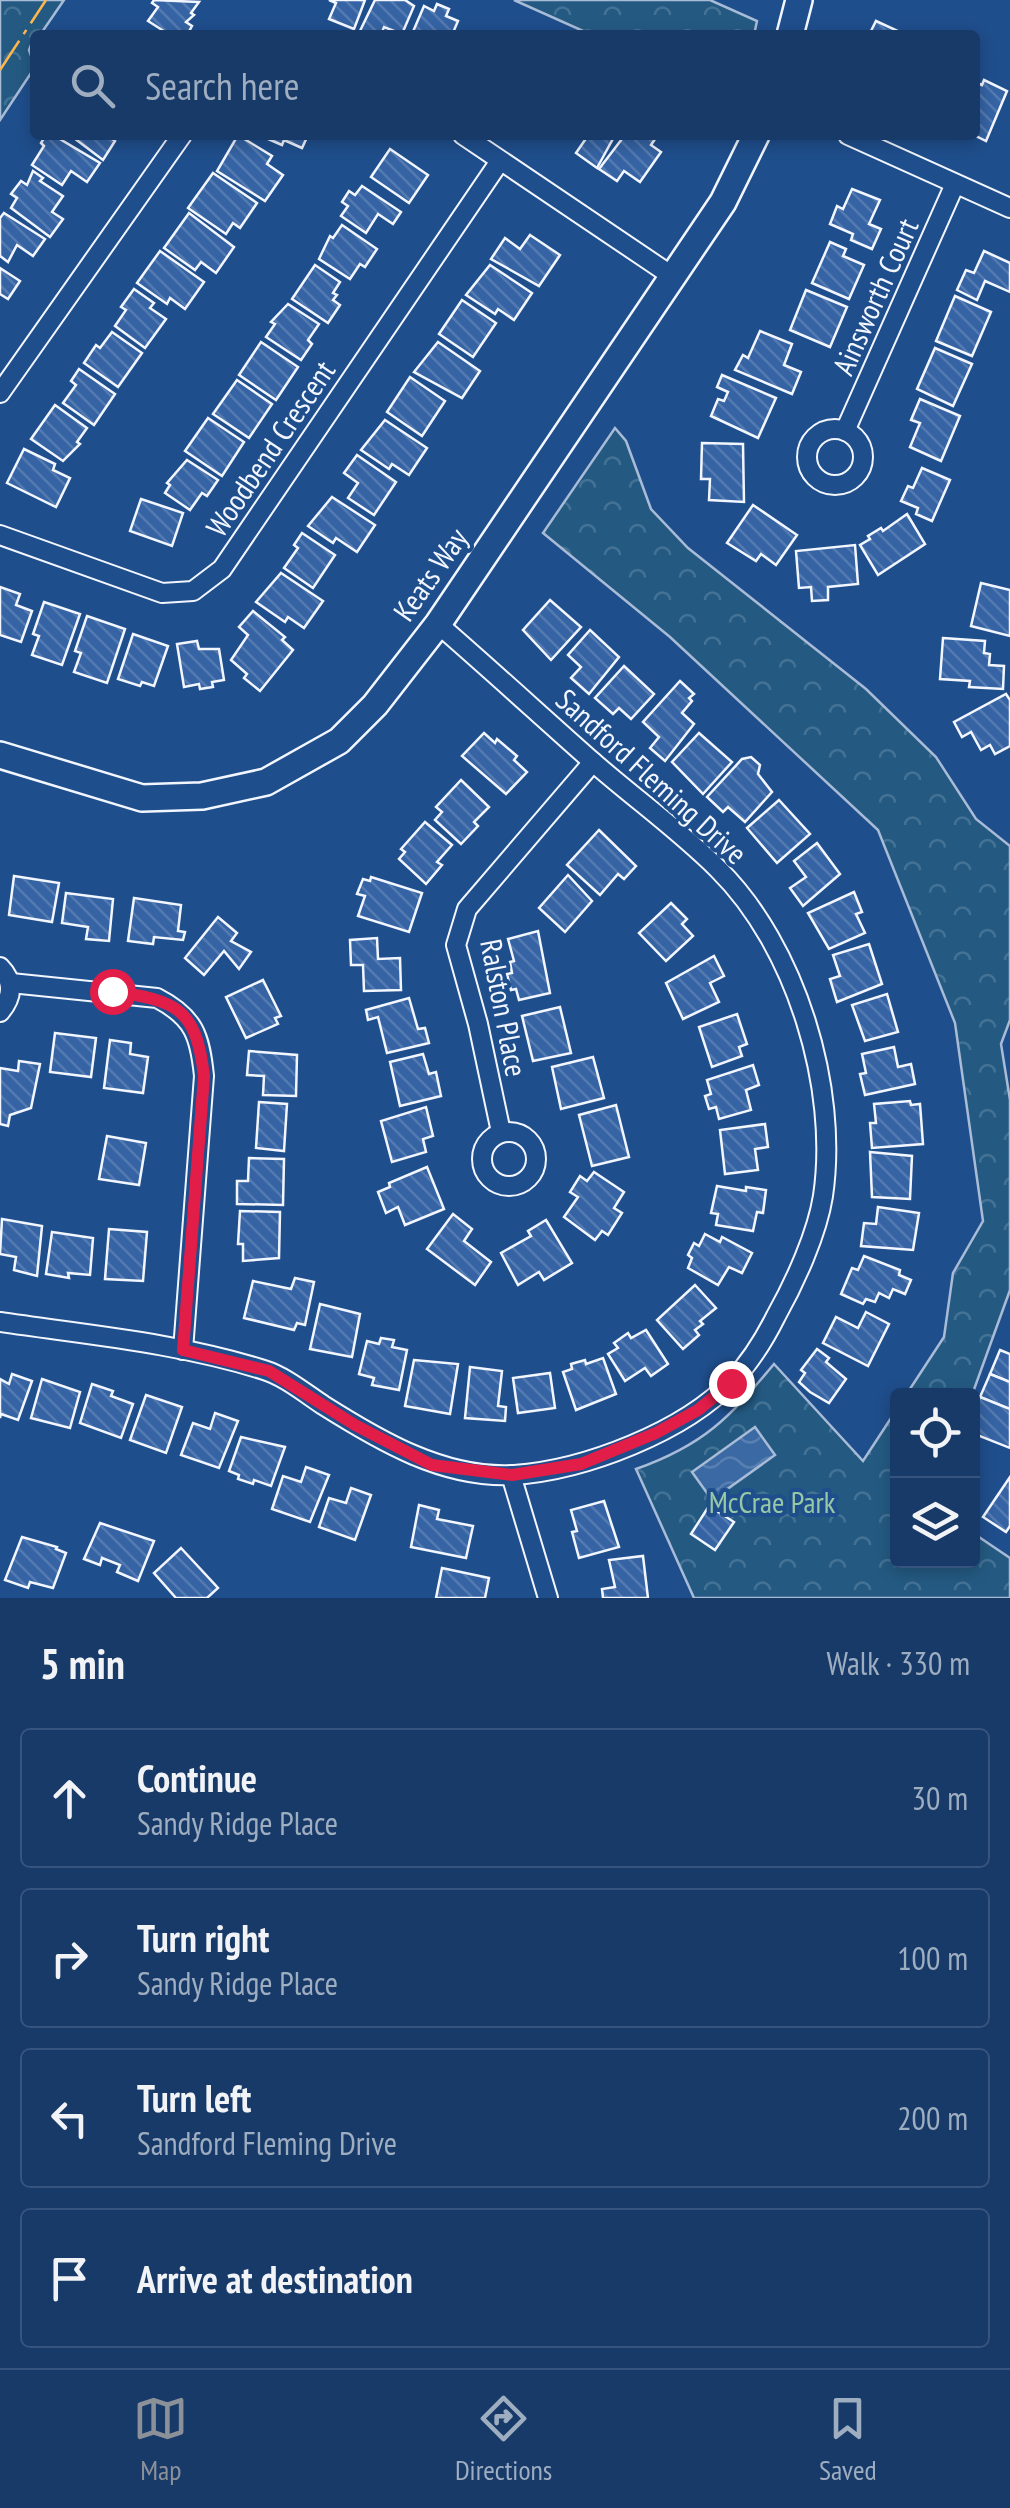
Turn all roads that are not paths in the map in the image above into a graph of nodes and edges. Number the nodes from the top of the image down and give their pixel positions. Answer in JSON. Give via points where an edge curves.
{"nodes":[{"id":1,"x":799,"y":0,"type":"edge"},
{"id":2,"x":791,"y":30,"type":"edge"},
{"id":3,"x":178,"y":140,"type":"edge"},
{"id":4,"x":470,"y":140,"type":"edge"},
{"id":5,"x":754,"y":140,"type":"edge"},
{"id":6,"x":859,"y":140,"type":"edge"},
{"id":7,"x":500,"y":161,"type":"junction"},
{"id":8,"x":955,"y":184,"type":"junction"},
{"id":9,"x":1010,"y":208,"type":"edge"},
{"id":10,"x":672,"y":276,"type":"junction"},
{"id":11,"x":0,"y":394,"type":"edge"},
{"id":12,"x":846,"y":431,"type":"dead end"},
{"id":13,"x":0,"y":536,"type":"edge"},
{"id":14,"x":438,"y":624,"type":"junction"},
{"id":15,"x":0,"y":755,"type":"edge"},
{"id":16,"x":593,"y":762,"type":"junction"},
{"id":17,"x":5,"y":975,"type":"edge"},
{"id":18,"x":0,"y":1012,"type":"edge"},
{"id":19,"x":501,"y":1132,"type":"dead end"},
{"id":20,"x":0,"y":1322,"type":"edge"},
{"id":21,"x":183,"y":1350,"type":"junction"},
{"id":22,"x":512,"y":1475,"type":"junction"},
{"id":23,"x":548,"y":1598,"type":"edge"}],
"edges":[{"from":1,"to":2,"type":"street"},
{"from":3,"to":11,"type":"street"},
{"from":4,"to":7,"type":"street"},
{"from":5,"to":10,"type":"street","name":"Keats Way","via":[[723,202]]},
{"from":6,"to":8,"type":"street"},
{"from":7,"to":10,"type":"street"},
{"from":7,"to":13,"type":"street","name":"Woodbend Crescent","via":[[222,569],[193,591],[162,594]]},
{"from":8,"to":9,"type":"street"},
{"from":8,"to":12,"type":"street","name":"Ainsworth Court"},
{"from":10,"to":14,"type":"street","name":"Keats Way"},
{"from":14,"to":15,"type":"street","name":"Keats Way","via":[[339,741],[266,782],[202,796],[142,798]]},
{"from":14,"to":16,"type":"street","name":"Sandford Fleming Drive"},
{"from":16,"to":19,"type":"street","name":"Ralston Place","via":[[467,908],[456,945]]},
{"from":16,"to":22,"type":"street","name":"Sandford Fleming Drive","via":[[720,870],[764,928],[795,988],[815,1059],[828,1129],[823,1199],[794,1283],[758,1350],[731,1383],[656,1433],[581,1464]]},
{"from":17,"to":18,"type":"street","via":[[10,996]]},
{"from":17,"to":21,"type":"street","via":[[158,998],[179,1009],[200,1039],[204,1076]]},
{"from":20,"to":21,"type":"street","name":"Sandford Fleming Drive"},
{"from":21,"to":22,"type":"street","name":"Sandford Fleming Drive","via":[[269,1371],[432,1465]]},
{"from":22,"to":23,"type":"street"}]}
